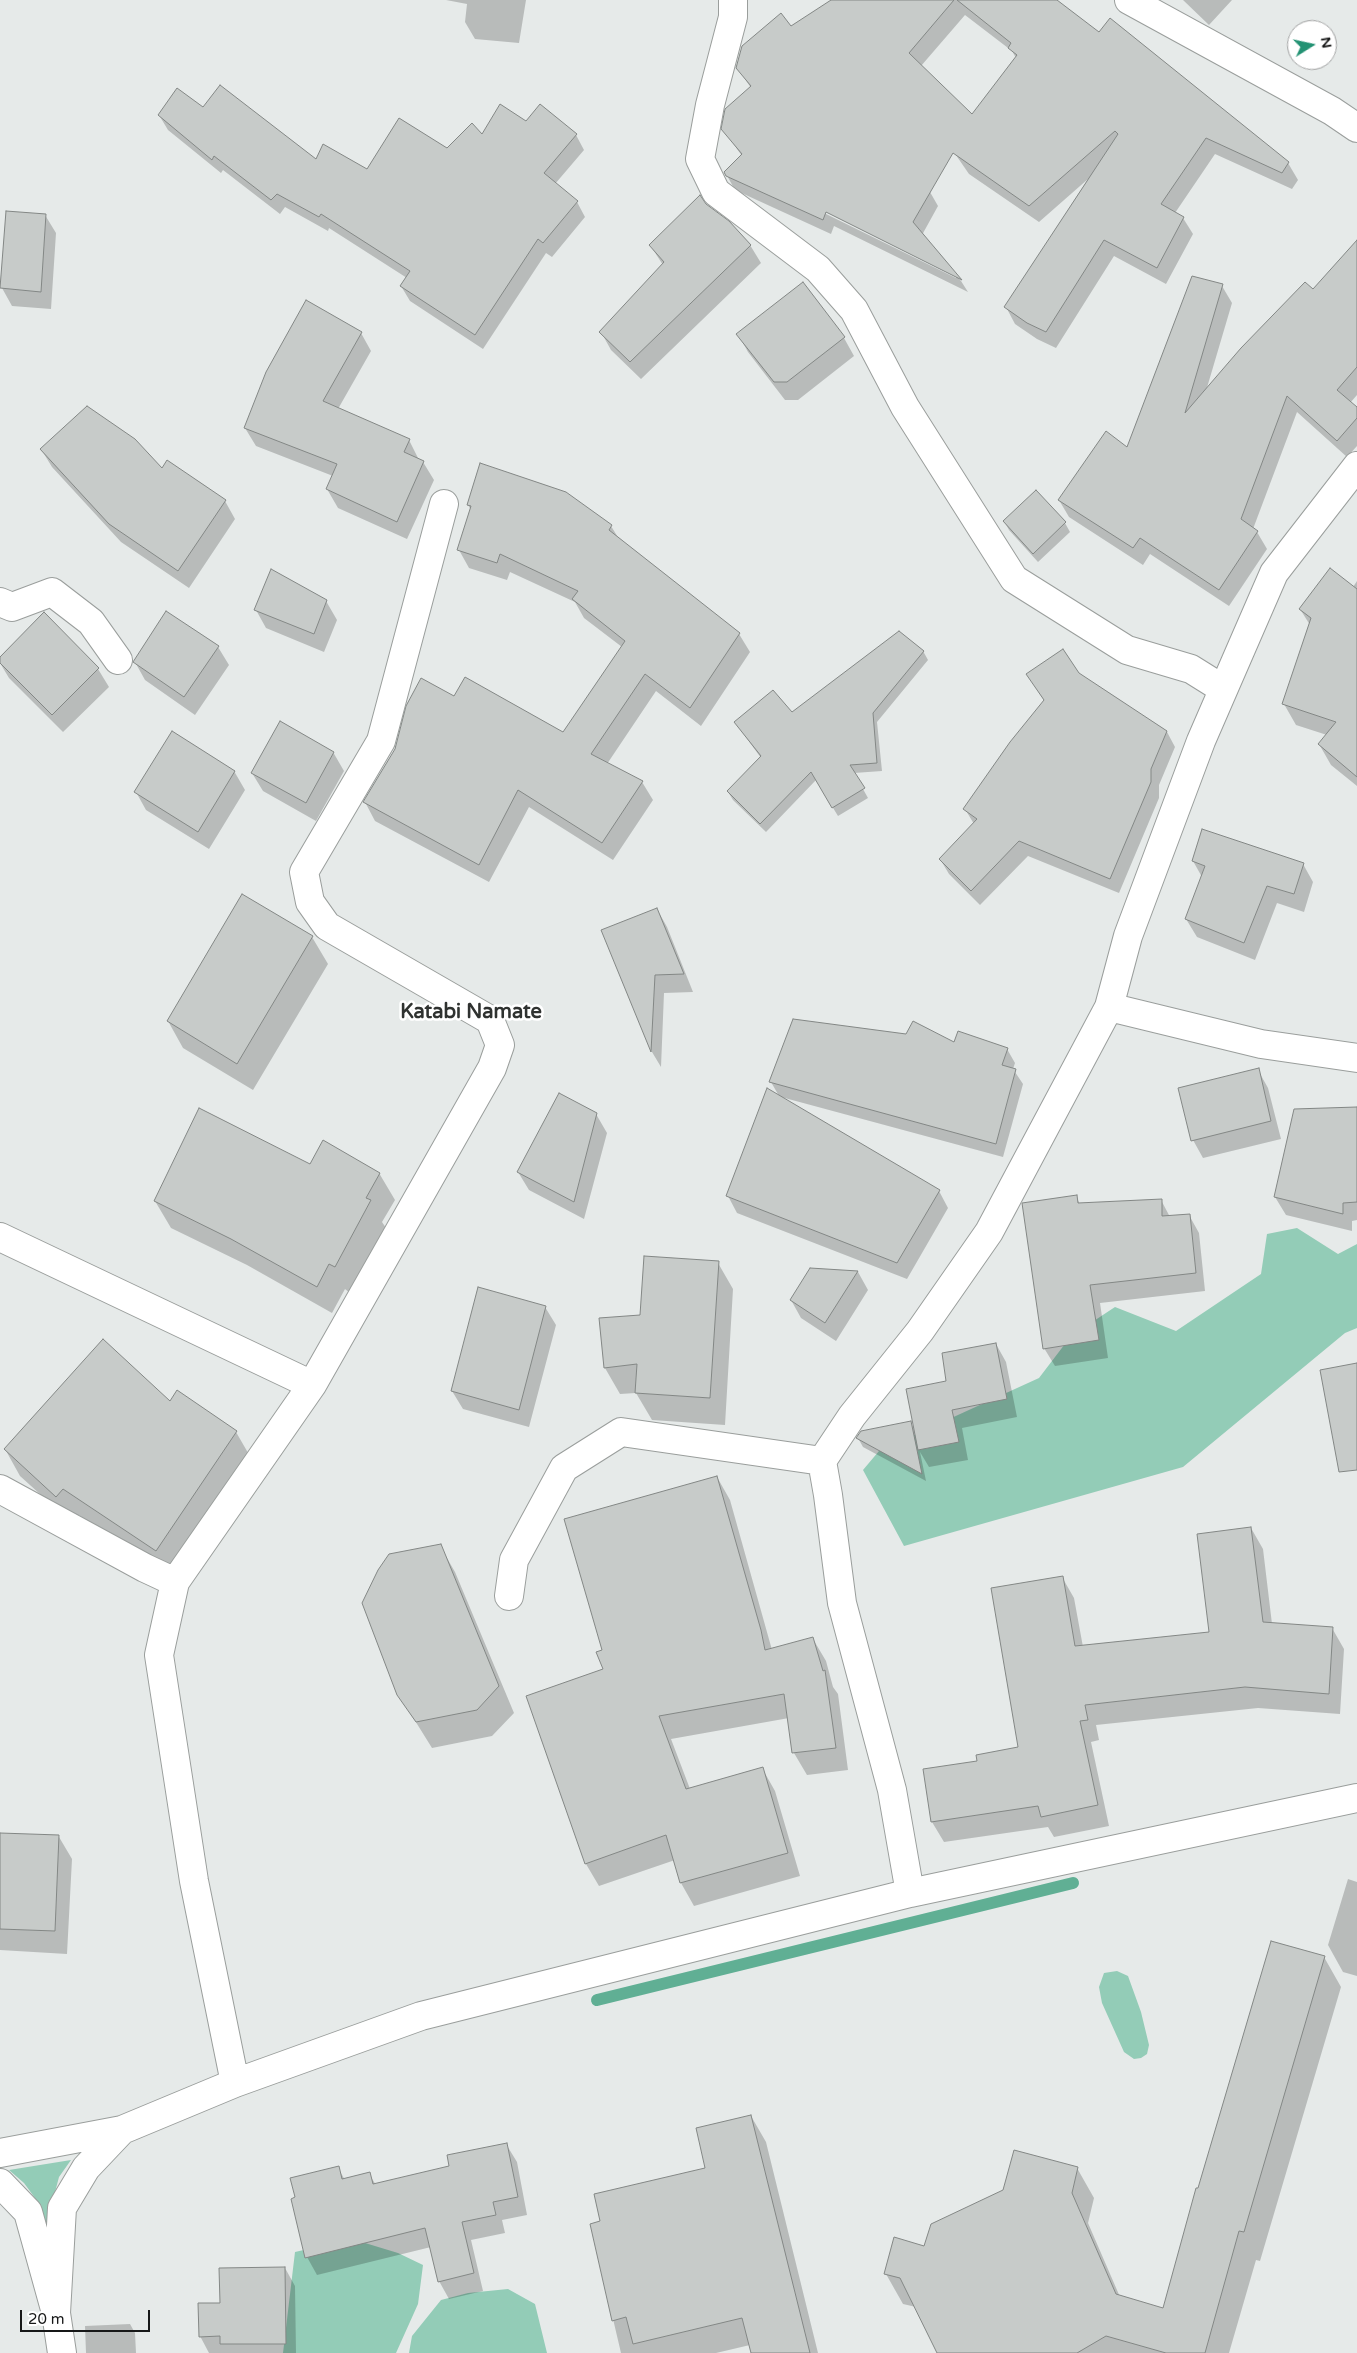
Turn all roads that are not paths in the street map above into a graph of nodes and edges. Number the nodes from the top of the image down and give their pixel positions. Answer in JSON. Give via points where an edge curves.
{"nodes":[{"id":1,"x":733,"y":0,"type":"edge"},
{"id":2,"x":1128,"y":0,"type":"edge"},
{"id":3,"x":1357,"y":128,"type":"edge"},
{"id":4,"x":1357,"y":466,"type":"edge"},
{"id":5,"x":444,"y":504,"type":"dead end"},
{"id":6,"x":0,"y":602,"type":"edge"},
{"id":7,"x":118,"y":660,"type":"dead end"},
{"id":8,"x":1223,"y":689,"type":"junction"},
{"id":9,"x":1109,"y":1007,"type":"junction"},
{"id":10,"x":1357,"y":1058,"type":"edge"},
{"id":11,"x":0,"y":1237,"type":"edge"},
{"id":12,"x":312,"y":1385,"type":"junction"},
{"id":13,"x":822,"y":1461,"type":"junction"},
{"id":14,"x":0,"y":1489,"type":"edge"},
{"id":15,"x":175,"y":1582,"type":"junction"},
{"id":16,"x":509,"y":1596,"type":"dead end"},
{"id":17,"x":1357,"y":1798,"type":"edge"},
{"id":18,"x":910,"y":1893,"type":"junction"},
{"id":19,"x":235,"y":2083,"type":"junction"},
{"id":20,"x":122,"y":2130,"type":"junction"},
{"id":21,"x":0,"y":2153,"type":"edge"},
{"id":22,"x":0,"y":2183,"type":"edge"},
{"id":23,"x":56,"y":2313,"type":"junction"},
{"id":24,"x":62,"y":2353,"type":"edge"}],
"edges":[{"from":1,"to":8,"type":"street","via":[[733,16],[700,159],[716,192],[818,269],[854,310],[905,407],[1014,579],[1127,650],[1191,669]]},
{"from":2,"to":3,"type":"street","via":[[1332,111]]},
{"from":4,"to":8,"type":"street","via":[[1274,574]]},
{"from":5,"to":12,"type":"street","via":[[380,741],[304,872],[310,902],[327,926],[490,1020],[500,1045],[492,1068]]},
{"from":6,"to":7,"type":"street","via":[[12,607],[52,592],[91,622]]},
{"from":8,"to":9,"type":"street","via":[[1128,936]]},
{"from":9,"to":10,"type":"street","via":[[1262,1044]]},
{"from":9,"to":13,"type":"street","via":[[989,1232],[920,1331],[852,1416]]},
{"from":11,"to":12,"type":"street"},
{"from":12,"to":15,"type":"street"},
{"from":13,"to":16,"type":"street","via":[[621,1432],[564,1468],[514,1560]]},
{"from":13,"to":18,"type":"street","via":[[842,1603],[892,1790]]},
{"from":14,"to":15,"type":"street"},
{"from":15,"to":19,"type":"street","via":[[159,1655],[194,1881]]},
{"from":17,"to":18,"type":"street"},
{"from":18,"to":19,"type":"street","via":[[421,2016]]},
{"from":19,"to":20,"type":"street"},
{"from":20,"to":21,"type":"street"},
{"from":20,"to":23,"type":"street","via":[[86,2168],[62,2208]]},
{"from":22,"to":23,"type":"street","via":[[28,2212]]},
{"from":23,"to":24,"type":"street"}]}
